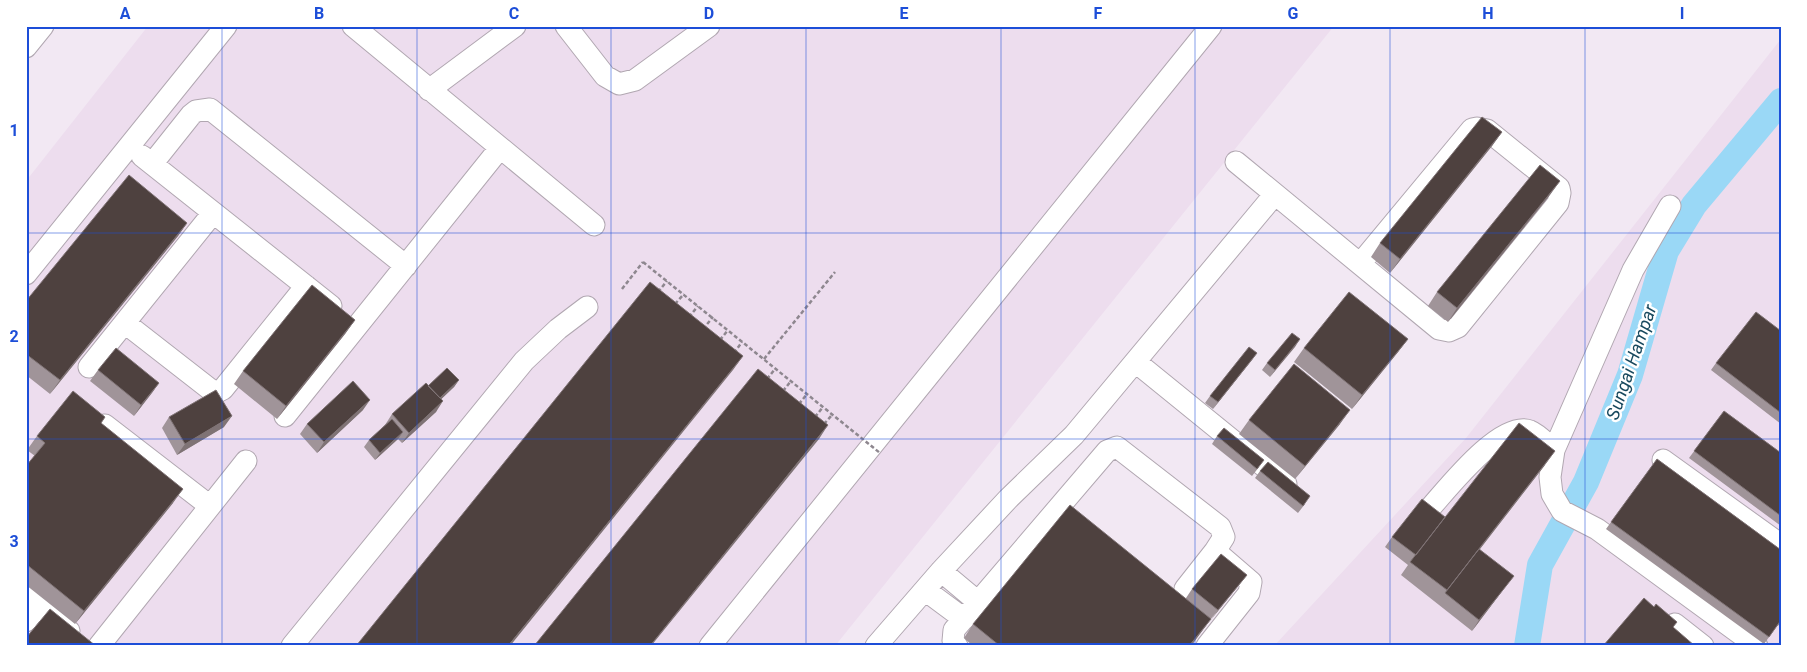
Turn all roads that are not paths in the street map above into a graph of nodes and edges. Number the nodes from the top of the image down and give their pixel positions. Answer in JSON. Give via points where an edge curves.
{"nodes":[{"id":1,"x":43,"y":26,"type":"edge"},
{"id":2,"x":226,"y":26,"type":"edge"},
{"id":3,"x":353,"y":26,"type":"edge"},
{"id":4,"x":515,"y":26,"type":"edge"},
{"id":5,"x":566,"y":26,"type":"edge"},
{"id":6,"x":710,"y":26,"type":"edge"},
{"id":7,"x":1211,"y":26,"type":"edge"},
{"id":8,"x":26,"y":47,"type":"edge"},
{"id":9,"x":429,"y":90,"type":"junction"},
{"id":10,"x":129,"y":146,"type":"junction"},
{"id":11,"x":500,"y":148,"type":"junction"},
{"id":12,"x":1236,"y":162,"type":"dead end"},
{"id":13,"x":152,"y":164,"type":"junction"},
{"id":14,"x":1275,"y":194,"type":"junction"},
{"id":15,"x":1670,"y":206,"type":"dead end"},
{"id":16,"x":214,"y":213,"type":"junction"},
{"id":17,"x":594,"y":225,"type":"dead end"},
{"id":18,"x":1360,"y":264,"type":"junction"},
{"id":19,"x":406,"y":266,"type":"junction"},
{"id":20,"x":26,"y":274,"type":"edge"},
{"id":21,"x":306,"y":286,"type":"junction"},
{"id":22,"x":587,"y":308,"type":"dead end"},
{"id":23,"x":125,"y":323,"type":"junction"},
{"id":24,"x":357,"y":326,"type":"junction"},
{"id":25,"x":1137,"y":363,"type":"junction"},
{"id":26,"x":89,"y":368,"type":"dead end"},
{"id":27,"x":285,"y":416,"type":"edge"},
{"id":28,"x":105,"y":425,"type":"edge"},
{"id":29,"x":1554,"y":450,"type":"junction"},
{"id":30,"x":1663,"y":460,"type":"dead end"},
{"id":31,"x":246,"y":461,"type":"dead end"},
{"id":32,"x":1296,"y":493,"type":"edge"},
{"id":33,"x":210,"y":506,"type":"junction"},
{"id":34,"x":1432,"y":507,"type":"edge"},
{"id":35,"x":1781,"y":545,"type":"edge"},
{"id":36,"x":1215,"y":551,"type":"junction"},
{"id":37,"x":940,"y":571,"type":"junction"},
{"id":38,"x":925,"y":590,"type":"junction"},
{"id":39,"x":978,"y":602,"type":"junction"},
{"id":40,"x":30,"y":608,"type":"edge"},
{"id":41,"x":1194,"y":617,"type":"edge"},
{"id":42,"x":964,"y":619,"type":"junction"},
{"id":43,"x":1675,"y":624,"type":"edge"},
{"id":44,"x":87,"y":646,"type":"edge"},
{"id":45,"x":99,"y":646,"type":"edge"},
{"id":46,"x":292,"y":646,"type":"edge"},
{"id":47,"x":710,"y":646,"type":"edge"},
{"id":48,"x":876,"y":646,"type":"edge"},
{"id":49,"x":957,"y":646,"type":"edge"},
{"id":50,"x":1703,"y":646,"type":"edge"},
{"id":51,"x":1757,"y":646,"type":"edge"}],
"edges":[{"from":1,"to":8,"type":"street"},
{"from":2,"to":10,"type":"street"},
{"from":3,"to":9,"type":"street"},
{"from":4,"to":9,"type":"street"},
{"from":5,"to":6,"type":"street","via":[[605,76],[619,84],[635,80]]},
{"from":7,"to":47,"type":"street"},
{"from":9,"to":11,"type":"street"},
{"from":10,"to":13,"type":"street"},
{"from":10,"to":20,"type":"street"},
{"from":11,"to":17,"type":"street"},
{"from":11,"to":19,"type":"street"},
{"from":12,"to":14,"type":"street"},
{"from":13,"to":16,"type":"street"},
{"from":13,"to":19,"type":"street","via":[[191,115],[210,109]]},
{"from":14,"to":18,"type":"street"},
{"from":14,"to":25,"type":"street"},
{"from":15,"to":29,"type":"street","via":[[1633,270]]},
{"from":16,"to":21,"type":"street"},
{"from":16,"to":23,"type":"street"},
{"from":18,"to":18,"type":"street","via":[[1439,329],[1454,330],[1558,203],[1559,188],[1487,130],[1472,129]]},
{"from":19,"to":24,"type":"street"},
{"from":21,"to":23,"type":"street","via":[[218,392],[211,390]]},
{"from":21,"to":24,"type":"street"},
{"from":22,"to":46,"type":"street","via":[[558,329],[524,362]]},
{"from":23,"to":26,"type":"street"},
{"from":24,"to":27,"type":"street"},
{"from":25,"to":32,"type":"street"},
{"from":25,"to":37,"type":"street","via":[[1074,435]]},
{"from":28,"to":33,"type":"street"},
{"from":29,"to":34,"type":"street","via":[[1530,431],[1510,432],[1475,458]]},
{"from":29,"to":51,"type":"street","via":[[1550,477],[1552,494],[1562,511],[1597,529]]},
{"from":30,"to":35,"type":"street"},
{"from":31,"to":33,"type":"street"},
{"from":33,"to":45,"type":"street"},
{"from":36,"to":39,"type":"street","via":[[1224,537],[1220,527],[1117,447],[1107,450],[1065,514]]},
{"from":36,"to":41,"type":"street"},
{"from":36,"to":41,"type":"street","via":[[1248,577],[1252,587]]},
{"from":37,"to":38,"type":"street"},
{"from":37,"to":39,"type":"street"},
{"from":38,"to":42,"type":"street"},
{"from":38,"to":48,"type":"street"},
{"from":39,"to":42,"type":"street"},
{"from":40,"to":44,"type":"street"},
{"from":42,"to":49,"type":"street","via":[[952,635]]},
{"from":43,"to":50,"type":"street"}]}
